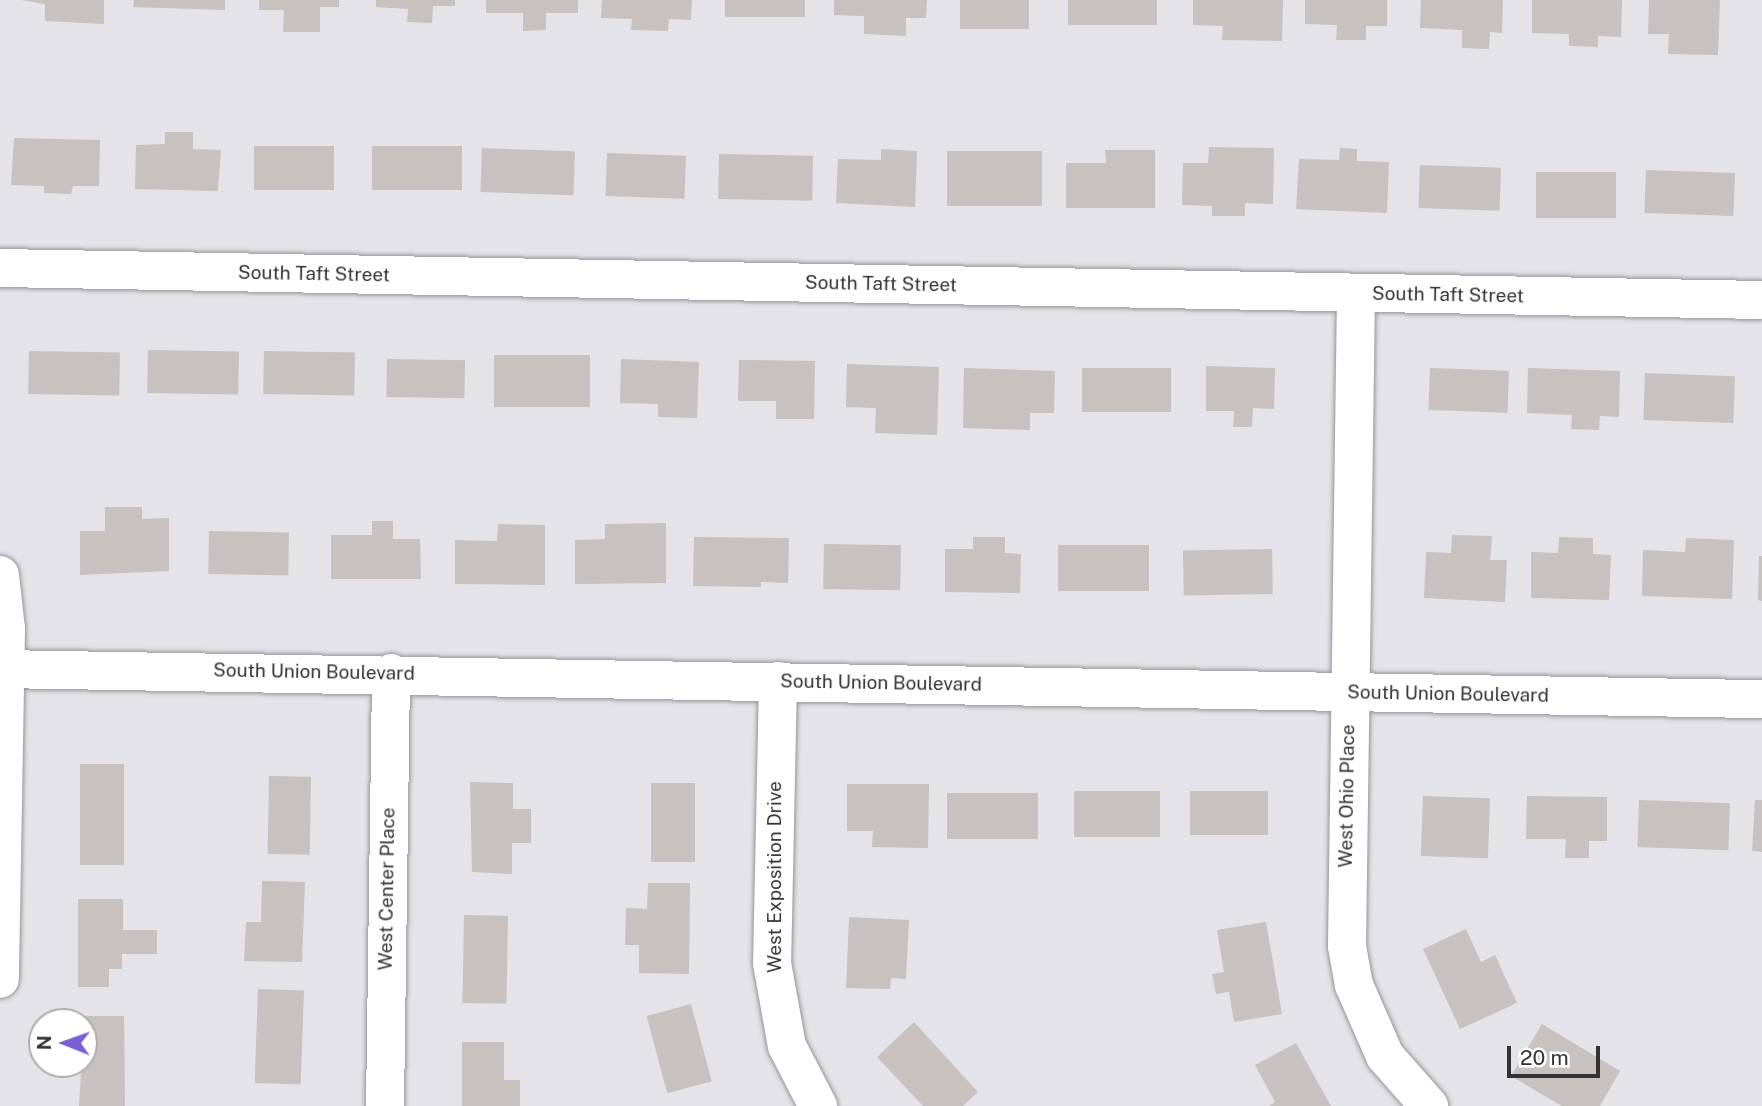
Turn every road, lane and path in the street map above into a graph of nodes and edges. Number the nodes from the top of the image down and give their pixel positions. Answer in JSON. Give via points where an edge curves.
{"nodes":[{"id":1,"x":0,"y":268,"type":"edge"},
{"id":2,"x":1356,"y":293,"type":"junction"},
{"id":3,"x":1762,"y":300,"type":"edge"},
{"id":4,"x":0,"y":575,"type":"edge"},
{"id":5,"x":2,"y":670,"type":"edge"},
{"id":6,"x":391,"y":673,"type":"junction"},
{"id":7,"x":778,"y":681,"type":"junction"},
{"id":8,"x":1349,"y":692,"type":"junction"},
{"id":9,"x":1762,"y":699,"type":"edge"},
{"id":10,"x":0,"y":979,"type":"edge"},
{"id":11,"x":385,"y":1106,"type":"edge"},
{"id":12,"x":818,"y":1106,"type":"edge"},
{"id":13,"x":1429,"y":1106,"type":"edge"}],
"edges":[{"from":1,"to":2,"type":"street","name":"South Taft Street"},
{"from":2,"to":3,"type":"street","name":"South Taft Street"},
{"from":2,"to":8,"type":"street","name":"West Ohio Place"},
{"from":4,"to":5,"type":"street"},
{"from":5,"to":6,"type":"street","name":"South Union Boulevard"},
{"from":5,"to":10,"type":"street"},
{"from":6,"to":7,"type":"street","name":"South Union Boulevard"},
{"from":6,"to":11,"type":"street","name":"West Center Place"},
{"from":7,"to":8,"type":"street","name":"South Union Boulevard"},
{"from":7,"to":12,"type":"street","name":"West Exposition Drive","via":[[772,963],[787,1046]]},
{"from":8,"to":9,"type":"street","name":"South Union Boulevard"},
{"from":8,"to":13,"type":"street","name":"West Ohio Place","via":[[1344,902],[1354,985],[1385,1056]]}]}
